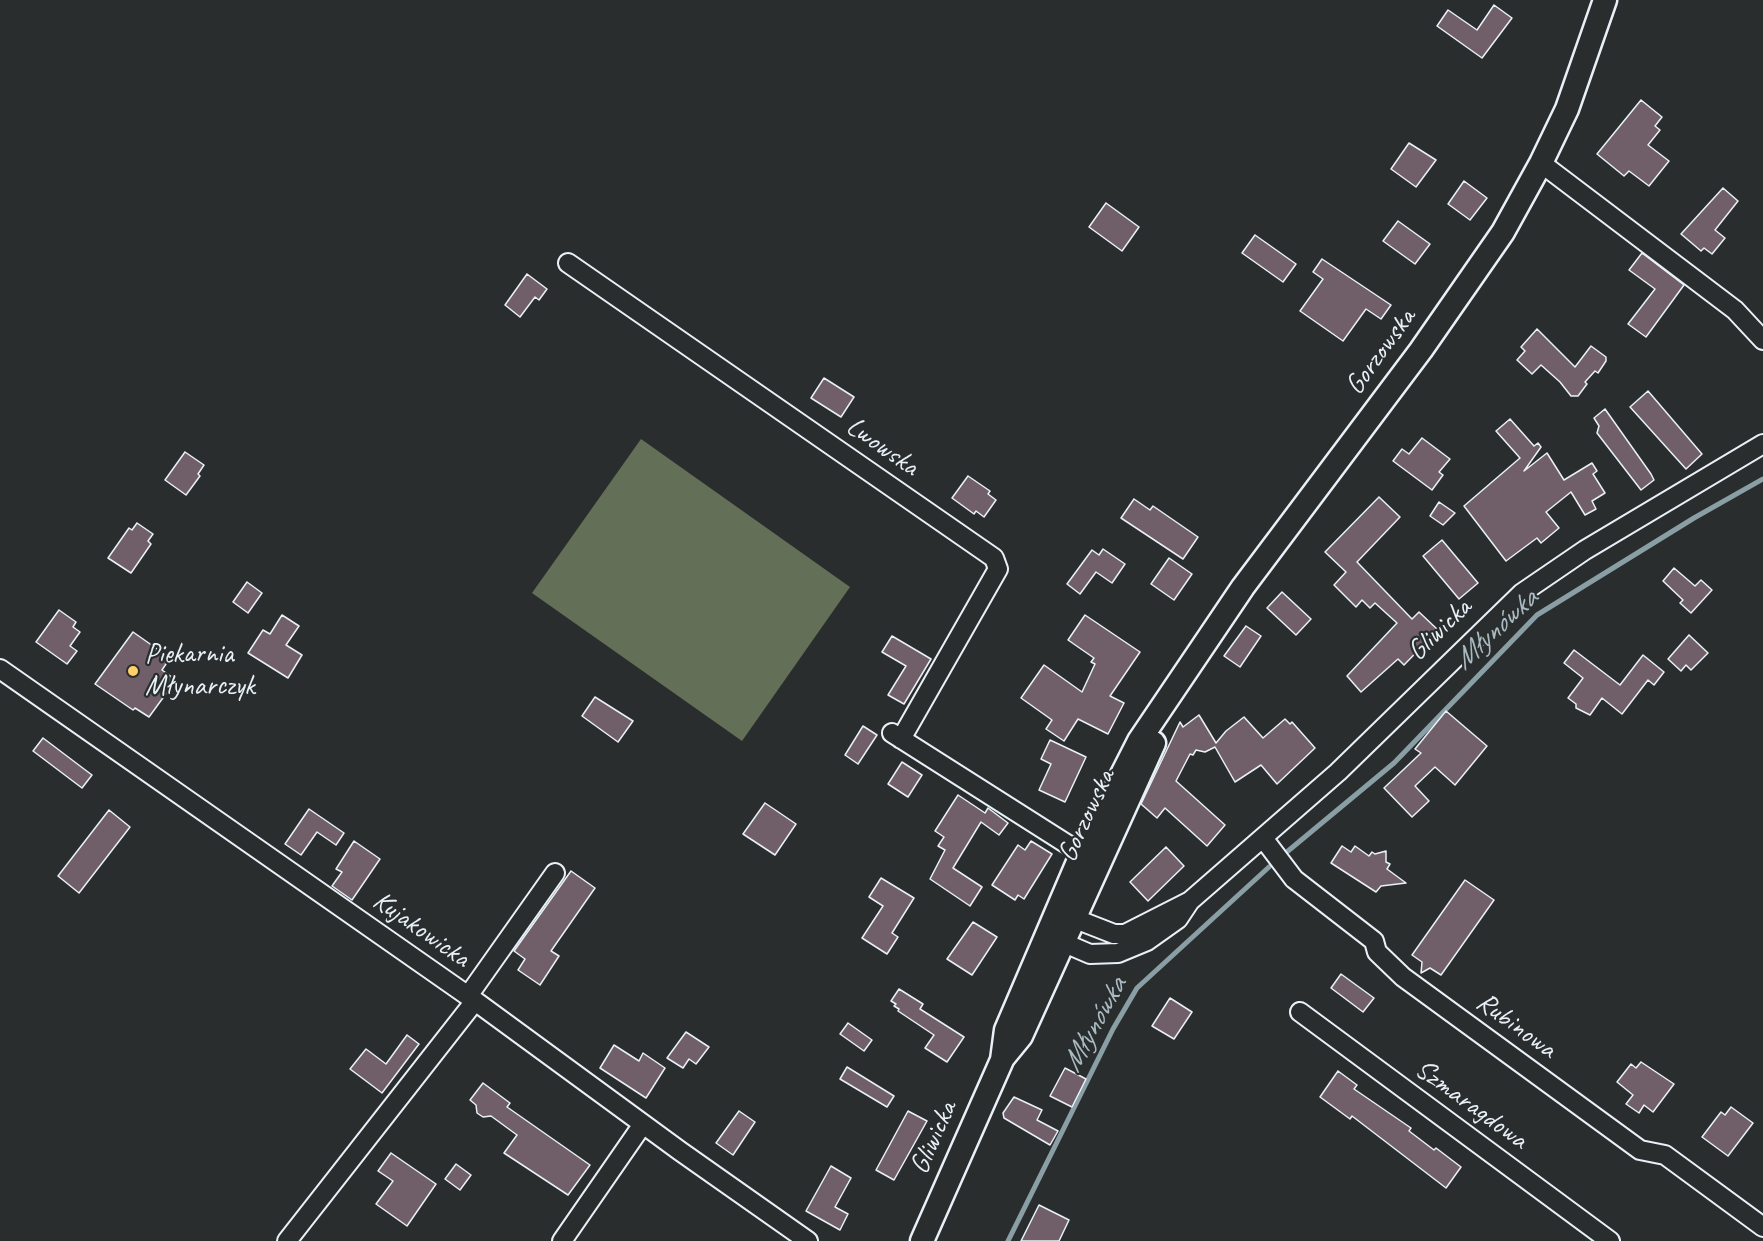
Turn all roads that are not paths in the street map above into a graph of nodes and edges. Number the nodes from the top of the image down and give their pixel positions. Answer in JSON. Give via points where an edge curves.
{"nodes":[{"id":1,"x":1605,"y":0,"type":"edge"},
{"id":2,"x":1541,"y":163,"type":"junction"},
{"id":3,"x":568,"y":263,"type":"dead end"},
{"id":4,"x":1763,"y":340,"type":"edge"},
{"id":5,"x":1763,"y":444,"type":"edge"},
{"id":6,"x":0,"y":669,"type":"edge"},
{"id":7,"x":1263,"y":838,"type":"junction"},
{"id":8,"x":1089,"y":859,"type":"junction"},
{"id":9,"x":555,"y":873,"type":"dead end"},
{"id":10,"x":1190,"y":901,"type":"junction"},
{"id":11,"x":1062,"y":928,"type":"junction"},
{"id":12,"x":472,"y":998,"type":"junction"},
{"id":13,"x":1300,"y":1012,"type":"dead end"},
{"id":14,"x":643,"y":1124,"type":"junction"},
{"id":15,"x":1763,"y":1227,"type":"edge"},
{"id":16,"x":287,"y":1241,"type":"edge"},
{"id":17,"x":562,"y":1241,"type":"edge"},
{"id":18,"x":808,"y":1241,"type":"edge"},
{"id":19,"x":922,"y":1241,"type":"edge"},
{"id":20,"x":1610,"y":1241,"type":"edge"}],
"edges":[{"from":1,"to":2,"type":"main road","name":"Gorzowska","via":[[1575,89]]},
{"from":2,"to":4,"type":"street","via":[[1735,310]]},
{"from":2,"to":8,"type":"main road","name":"Gorzowska","via":[[1503,232],[1421,350],[1242,587],[1139,741]]},
{"from":3,"to":8,"type":"street","name":"Lwowska","via":[[994,558],[998,569],[896,735]]},
{"from":5,"to":7,"type":"street","name":"Gliwicka","via":[[1585,550],[1529,588],[1468,642],[1338,772]]},
{"from":6,"to":12,"type":"street","name":"Kujakowicka"},
{"from":7,"to":10,"type":"street","name":"Gliwicka"},
{"from":7,"to":15,"type":"street","name":"Rubinowa","via":[[1294,879],[1374,941],[1377,952],[1403,977],[1640,1150],[1665,1155]]},
{"from":8,"to":11,"type":"main road","name":"Gorzowska"},
{"from":9,"to":12,"type":"street"},
{"from":10,"to":11,"type":"street","name":"Gliwicka","via":[[1125,934]]},
{"from":10,"to":11,"type":"street","name":"Gliwicka","via":[[1178,919],[1131,950],[1090,954]]},
{"from":11,"to":19,"type":"main road","name":"Gliwicka","via":[[1021,1036],[1002,1060]]},
{"from":12,"to":14,"type":"street","name":"Kujakowicka"},
{"from":12,"to":16,"type":"street"},
{"from":13,"to":20,"type":"street","name":"Szmaragdowa"},
{"from":14,"to":17,"type":"street"},
{"from":14,"to":18,"type":"street","name":"Kujakowicka"}]}
